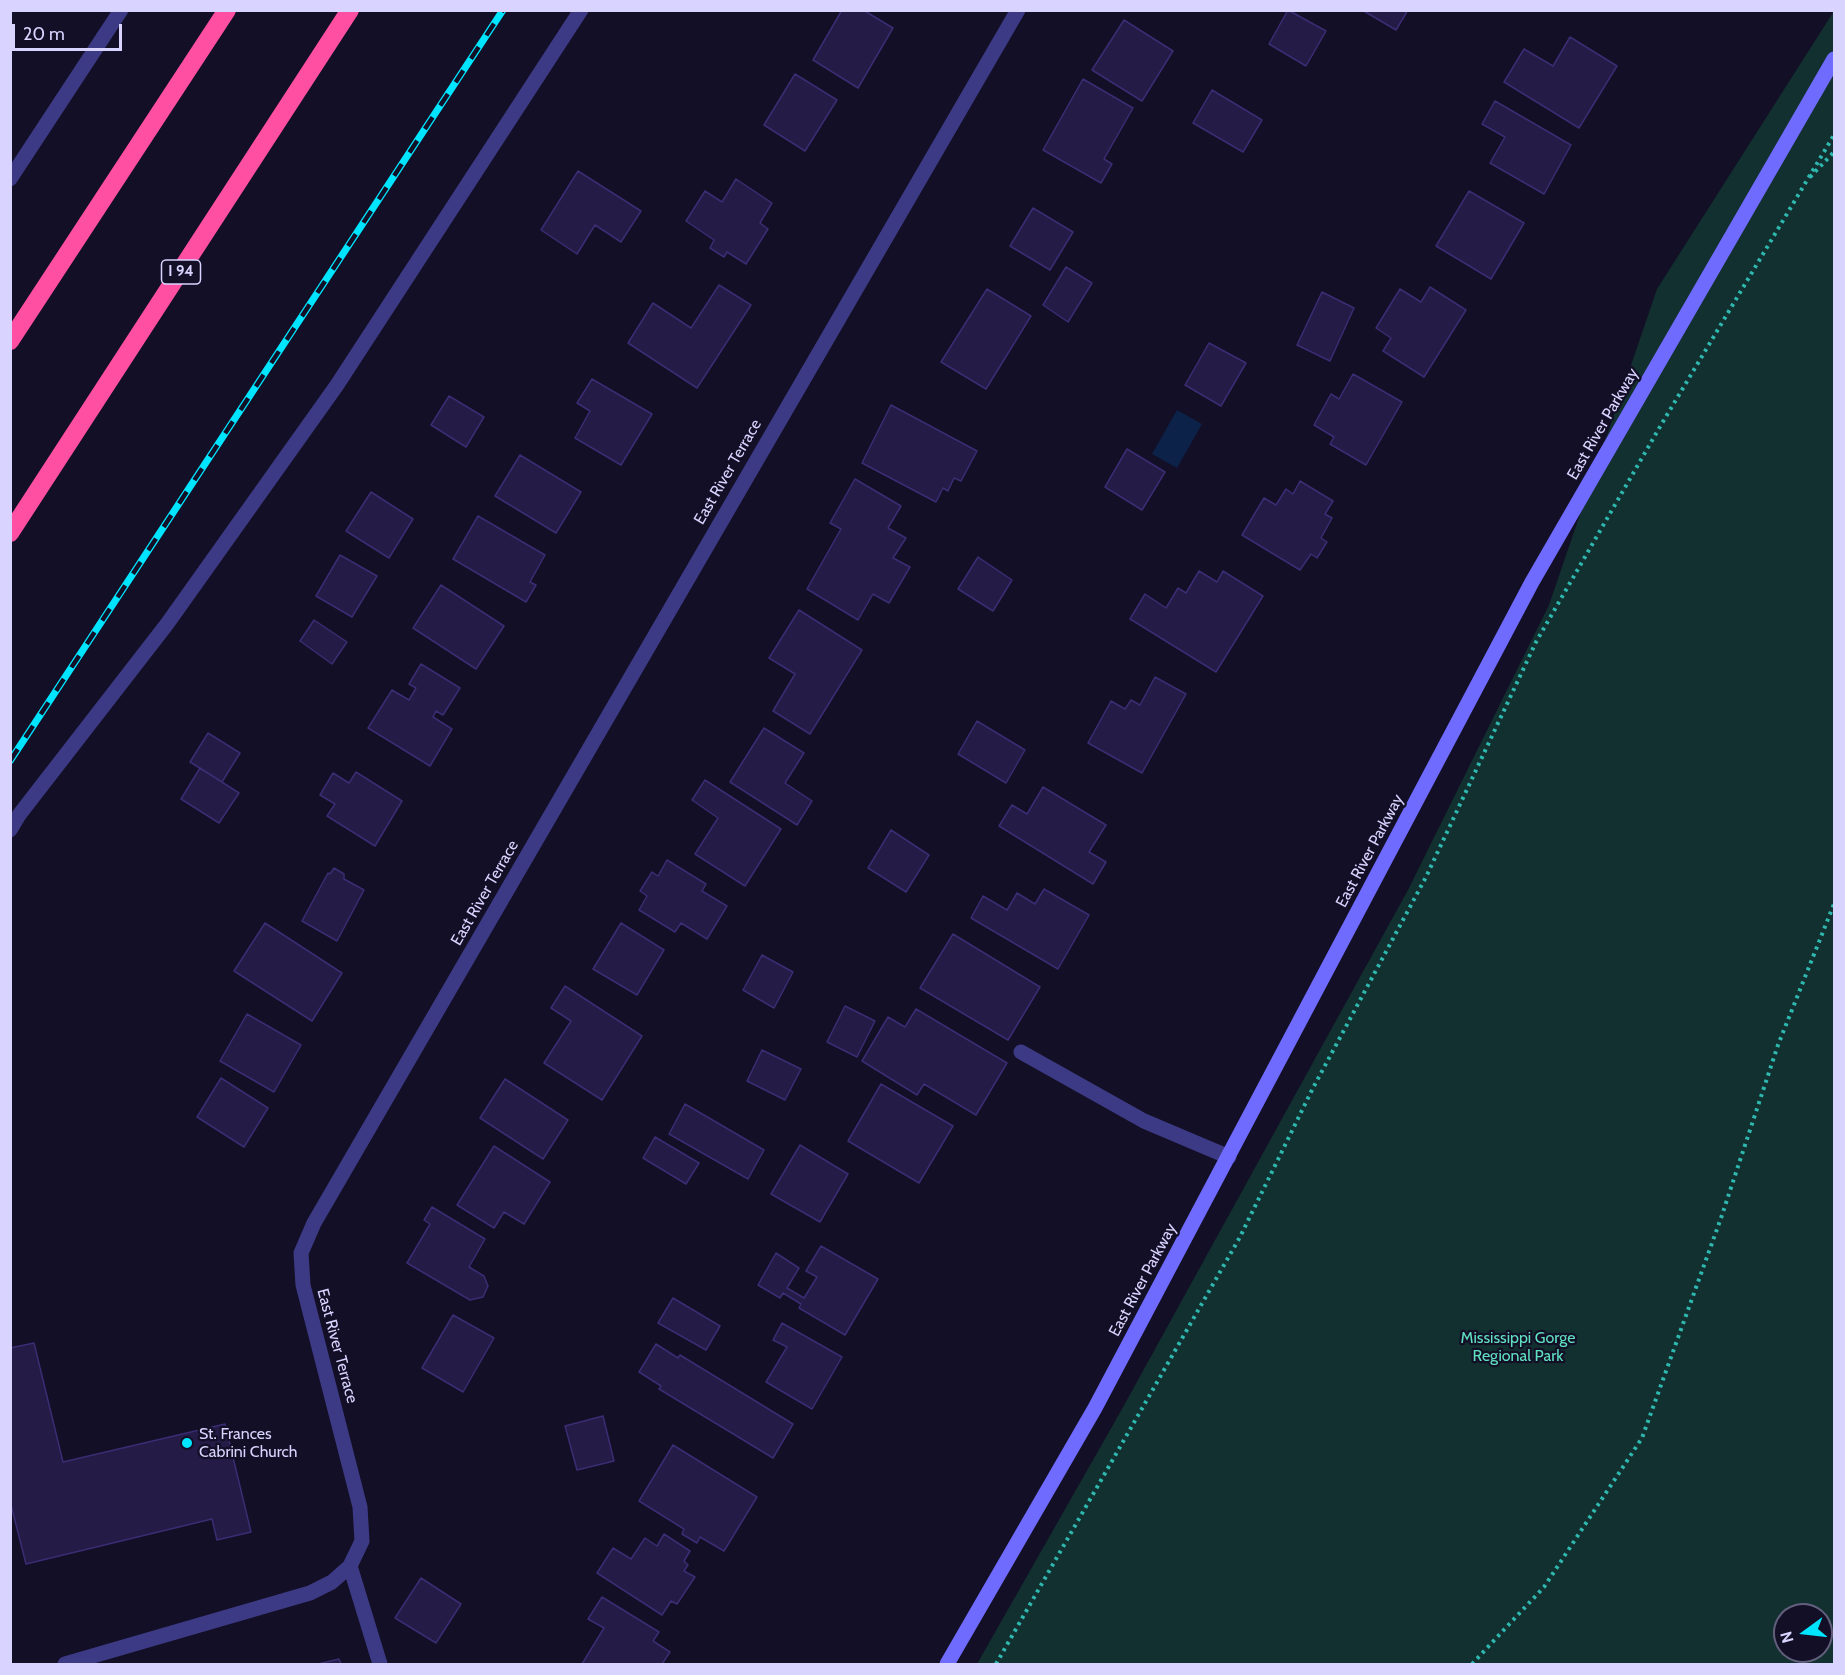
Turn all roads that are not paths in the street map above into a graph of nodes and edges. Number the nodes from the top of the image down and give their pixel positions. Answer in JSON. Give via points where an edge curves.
{"nodes":[{"id":1,"x":121,"y":10,"type":"edge"},
{"id":2,"x":227,"y":10,"type":"edge"},
{"id":3,"x":350,"y":10,"type":"edge"},
{"id":4,"x":581,"y":10,"type":"edge"},
{"id":5,"x":1018,"y":10,"type":"edge"},
{"id":6,"x":1834,"y":59,"type":"edge"},
{"id":7,"x":10,"y":179,"type":"edge"},
{"id":8,"x":10,"y":341,"type":"edge"},
{"id":9,"x":10,"y":533,"type":"edge"},
{"id":10,"x":10,"y":830,"type":"edge"},
{"id":11,"x":1021,"y":1052,"type":"dead end"},
{"id":12,"x":1229,"y":1157,"type":"junction"},
{"id":13,"x":350,"y":1566,"type":"junction"},
{"id":14,"x":65,"y":1665,"type":"edge"},
{"id":15,"x":380,"y":1665,"type":"edge"},
{"id":16,"x":947,"y":1665,"type":"edge"}],
"edges":[{"from":1,"to":7,"type":"street"},
{"from":2,"to":8,"type":"highway"},
{"from":3,"to":9,"type":"highway","number":"I 94"},
{"from":4,"to":10,"type":"street","via":[[337,385],[167,624]]},
{"from":5,"to":13,"type":"street","name":"East River Terrace","via":[[314,1223],[301,1252],[303,1285],[360,1507],[362,1541]]},
{"from":6,"to":12,"type":"street","name":"East River Parkway","via":[[1532,582]]},
{"from":11,"to":12,"type":"street","via":[[1144,1121]]},
{"from":12,"to":16,"type":"street","name":"East River Parkway","via":[[1095,1408]]},
{"from":13,"to":14,"type":"street","name":"East River Terrace","via":[[332,1582],[310,1593]]},
{"from":13,"to":15,"type":"street"}]}
